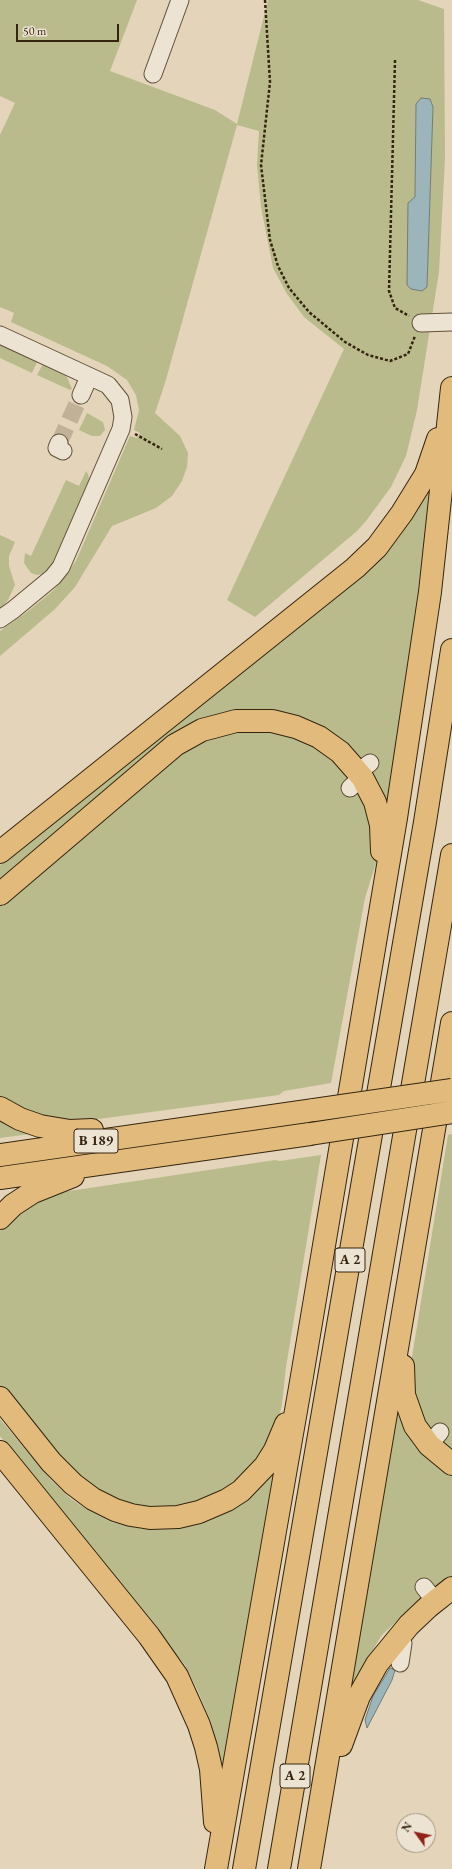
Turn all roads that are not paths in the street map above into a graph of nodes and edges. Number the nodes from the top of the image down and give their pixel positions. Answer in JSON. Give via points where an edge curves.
{"nodes":[{"id":1,"x":180,"y":0,"type":"edge"},
{"id":2,"x":154,"y":74,"type":"dead end"},
{"id":3,"x":452,"y":322,"type":"edge"},
{"id":4,"x":421,"y":323,"type":"road end"},
{"id":5,"x":0,"y":335,"type":"edge"},
{"id":6,"x":452,"y":374,"type":"edge"},
{"id":7,"x":89,"y":377,"type":"junction"},
{"id":8,"x":452,"y":388,"type":"edge"},
{"id":9,"x":81,"y":395,"type":"tunnel mouth"},
{"id":10,"x":0,"y":619,"type":"edge"},
{"id":11,"x":452,"y":650,"type":"edge"},
{"id":12,"x":0,"y":852,"type":"edge"},
{"id":13,"x":452,"y":855,"type":"edge"},
{"id":14,"x":0,"y":894,"type":"edge"},
{"id":15,"x":380,"y":910,"type":"junction"},
{"id":16,"x":452,"y":1024,"type":"edge"},
{"id":17,"x":452,"y":1090,"type":"edge"},
{"id":18,"x":0,"y":1108,"type":"edge"},
{"id":19,"x":452,"y":1112,"type":"edge"},
{"id":20,"x":191,"y":1127,"type":"junction"},
{"id":21,"x":0,"y":1155,"type":"edge"},
{"id":22,"x":114,"y":1161,"type":"junction"},
{"id":23,"x":0,"y":1178,"type":"edge"},
{"id":24,"x":0,"y":1218,"type":"edge"},
{"id":25,"x":403,"y":1312,"type":"junction"},
{"id":26,"x":301,"y":1382,"type":"junction"},
{"id":27,"x":0,"y":1398,"type":"edge"},
{"id":28,"x":0,"y":1452,"type":"edge"},
{"id":29,"x":452,"y":1464,"type":"edge"},
{"id":30,"x":437,"y":1592,"type":"edge"},
{"id":31,"x":318,"y":1815,"type":"junction"},
{"id":32,"x":212,"y":1869,"type":"edge"},
{"id":33,"x":216,"y":1869,"type":"edge"},
{"id":34,"x":244,"y":1869,"type":"edge"},
{"id":35,"x":278,"y":1869,"type":"edge"},
{"id":36,"x":309,"y":1869,"type":"edge"}],
"edges":[{"from":1,"to":2,"type":"lane"},
{"from":3,"to":4,"type":"lane"},
{"from":5,"to":7,"type":"lane"},
{"from":6,"to":12,"type":"highway","via":[[438,437],[426,474],[395,524],[372,552],[321,596]]},
{"from":7,"to":9,"type":"lane"},
{"from":7,"to":10,"type":"lane","via":[[108,386],[120,400],[122,429],[60,567],[53,577]]},
{"from":8,"to":15,"type":"highway","via":[[423,646]]},
{"from":11,"to":34,"type":"highway","number":"A 2","via":[[425,822]]},
{"from":13,"to":35,"type":"highway","number":"A 2"},
{"from":14,"to":15,"type":"highway","via":[[161,755],[210,727],[225,722],[253,720],[272,721],[308,731],[347,758],[360,775],[375,802],[381,825]]},
{"from":15,"to":26,"type":"highway"},
{"from":16,"to":25,"type":"highway"},
{"from":17,"to":20,"type":"highway","number":"B 189","bridge":true},
{"from":18,"to":20,"type":"highway","via":[[40,1126],[70,1131]]},
{"from":19,"to":22,"type":"highway","number":"B 189","bridge":true},
{"from":20,"to":21,"type":"highway","number":"B 189"},
{"from":22,"to":23,"type":"highway","number":"B 189"},
{"from":22,"to":24,"type":"highway","via":[[33,1192],[13,1205]]},
{"from":25,"to":29,"type":"highway","via":[[404,1395],[413,1421],[434,1438]]},
{"from":25,"to":31,"type":"highway"},
{"from":26,"to":27,"type":"highway","via":[[275,1450],[247,1486],[212,1507],[186,1515],[160,1518],[123,1513],[82,1491],[51,1462]]},
{"from":26,"to":33,"type":"highway"},
{"from":28,"to":32,"type":"highway","via":[[149,1636],[185,1692],[199,1725],[211,1769],[215,1821]]},
{"from":30,"to":31,"type":"highway","via":[[396,1654],[377,1664],[359,1696]]},
{"from":31,"to":36,"type":"highway"}]}
